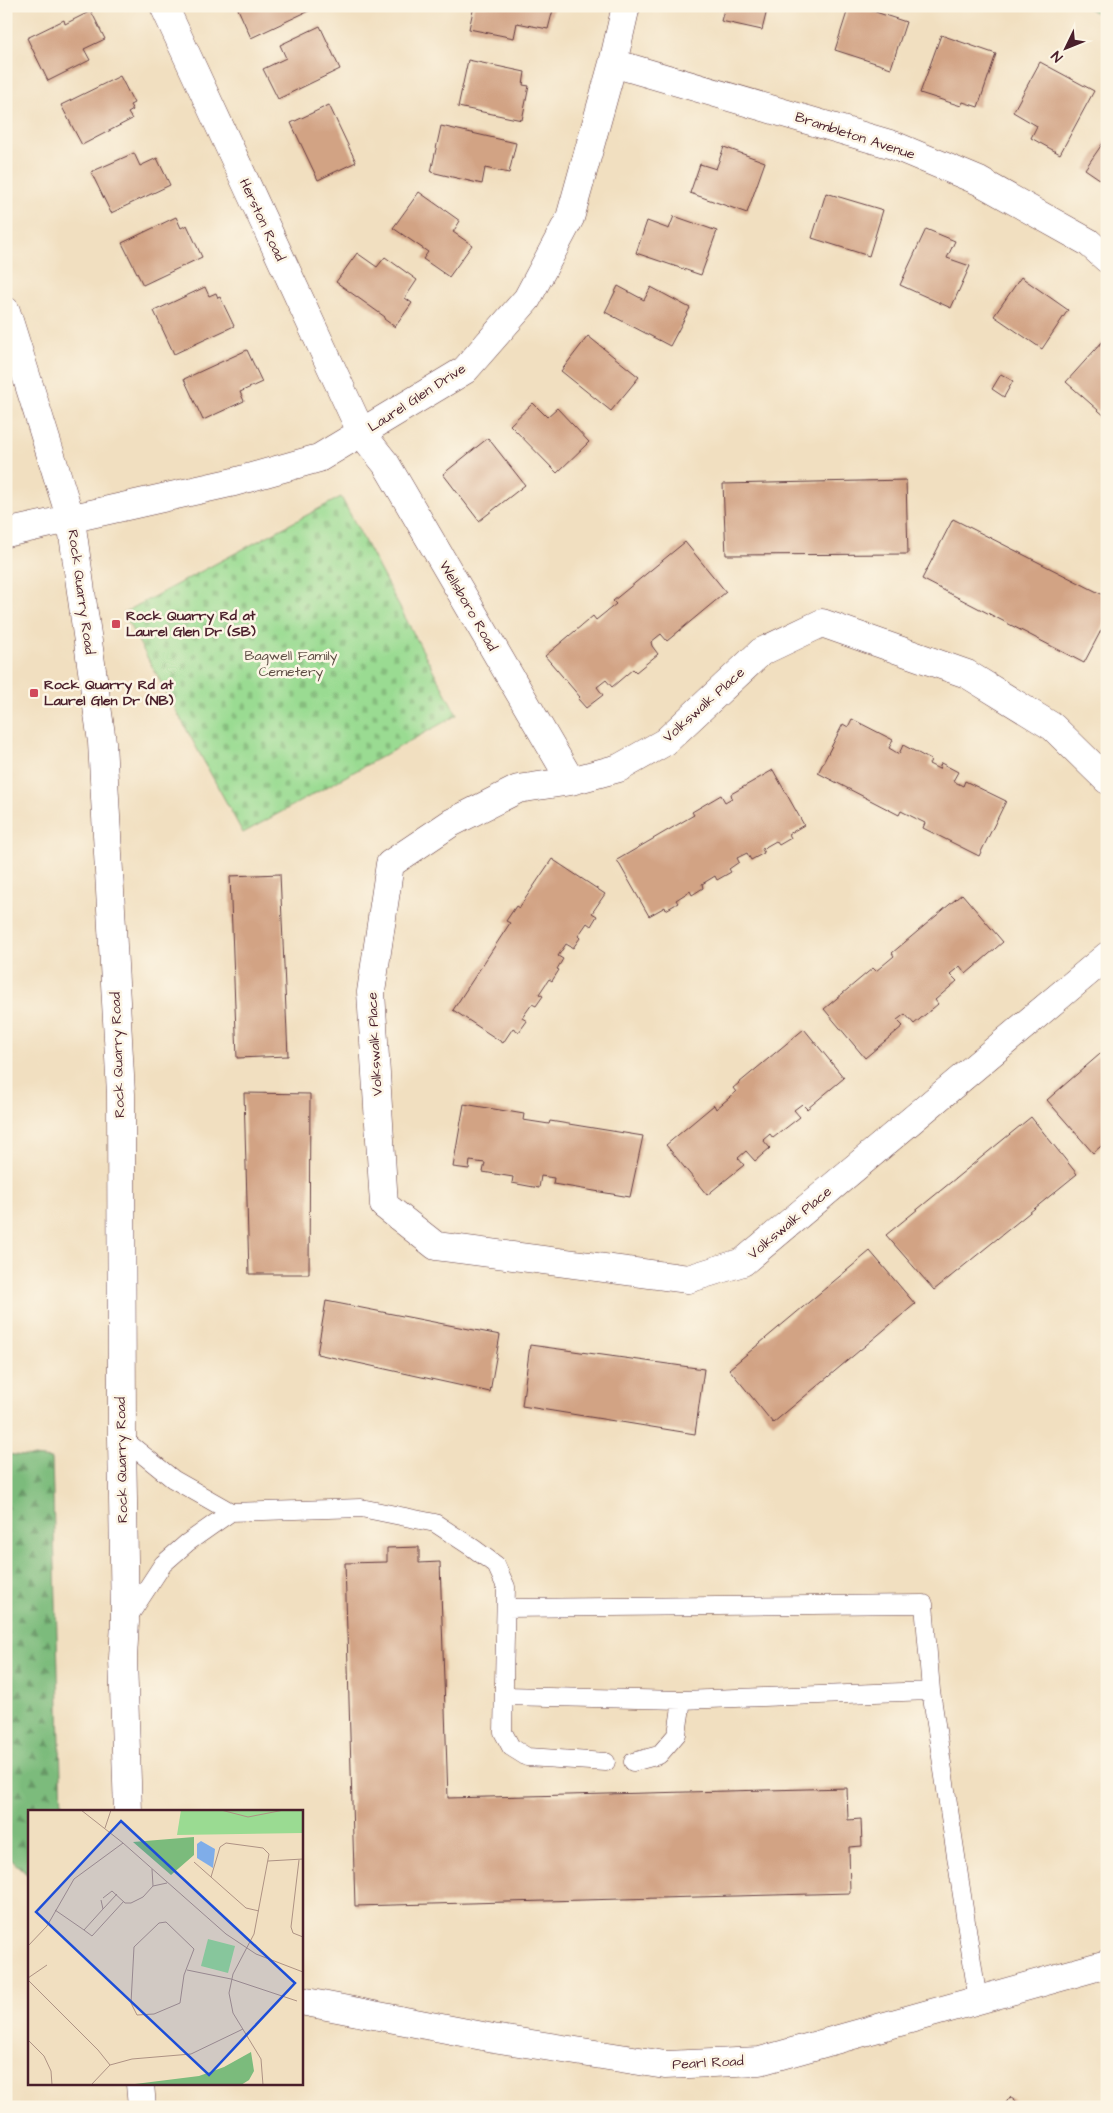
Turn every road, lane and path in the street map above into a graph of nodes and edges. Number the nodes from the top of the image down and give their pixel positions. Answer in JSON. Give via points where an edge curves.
{"nodes":[{"id":1,"x":164,"y":6,"type":"edge"},
{"id":2,"x":626,"y":6,"type":"edge"},
{"id":3,"x":613,"y":63,"type":"junction"},
{"id":4,"x":1107,"y":259,"type":"edge"},
{"id":5,"x":6,"y":311,"type":"edge"},
{"id":6,"x":362,"y":434,"type":"junction"},
{"id":7,"x":71,"y":520,"type":"junction"},
{"id":8,"x":6,"y":534,"type":"edge"},
{"id":9,"x":1107,"y":780,"type":"edge"},
{"id":10,"x":571,"y":781,"type":"junction"},
{"id":11,"x":1107,"y":956,"type":"edge"},
{"id":12,"x":122,"y":1438,"type":"junction"},
{"id":13,"x":230,"y":1512,"type":"junction"},
{"id":14,"x":506,"y":1608,"type":"junction"},
{"id":15,"x":125,"y":1622,"type":"junction"},
{"id":16,"x":931,"y":1691,"type":"junction"},
{"id":17,"x":504,"y":1696,"type":"junction"},
{"id":18,"x":682,"y":1700,"type":"junction"},
{"id":19,"x":606,"y":1762,"type":"dead end"},
{"id":20,"x":633,"y":1762,"type":"dead end"},
{"id":21,"x":128,"y":1810,"type":"edge"},
{"id":22,"x":1107,"y":1964,"type":"edge"},
{"id":23,"x":978,"y":2000,"type":"junction"},
{"id":24,"x":302,"y":2001,"type":"edge"},
{"id":25,"x":140,"y":2086,"type":"edge"},
{"id":26,"x":142,"y":2107,"type":"edge"}],
"edges":[{"from":1,"to":6,"type":"street","name":"Herston Road"},
{"from":2,"to":3,"type":"street","name":"Laurel Glen Drive"},
{"from":3,"to":4,"type":"street","name":"Brambleton Avenue","via":[[893,145],[979,181],[1088,242]]},
{"from":3,"to":6,"type":"street","name":"Laurel Glen Drive","via":[[570,218],[527,299],[465,370]]},
{"from":5,"to":7,"type":"street","name":"Rock Quarry Road"},
{"from":6,"to":7,"type":"street","name":"Laurel Glen Drive","via":[[319,458],[234,482]]},
{"from":6,"to":10,"type":"street","name":"Wellsboro Road","via":[[386,464]]},
{"from":7,"to":8,"type":"street","name":"Laurel Glen Drive"},
{"from":7,"to":12,"type":"street","name":"Rock Quarry Road","via":[[102,742],[121,1094]]},
{"from":9,"to":10,"type":"street","name":"Volkswalk Place","via":[[1053,727],[967,674],[822,623],[761,652],[665,742],[619,768]]},
{"from":10,"to":11,"type":"street","name":"Volkswalk Place","via":[[518,789],[451,823],[390,864],[371,992],[384,1204],[436,1246],[688,1279],[743,1262]]},
{"from":12,"to":13,"type":"lane","via":[[173,1479]]},
{"from":12,"to":15,"type":"street","name":"Rock Quarry Road"},
{"from":13,"to":14,"type":"lane","via":[[361,1508],[435,1523],[496,1565],[506,1587]]},
{"from":13,"to":15,"type":"lane","via":[[163,1564]]},
{"from":14,"to":16,"type":"lane","via":[[924,1604]]},
{"from":14,"to":17,"type":"lane"},
{"from":15,"to":21,"type":"street","name":"Rock Quarry Road","via":[[123,1658]]},
{"from":16,"to":18,"type":"lane"},
{"from":16,"to":23,"type":"lane"},
{"from":17,"to":18,"type":"lane"},
{"from":17,"to":19,"type":"lane","via":[[502,1732],[511,1748],[527,1757]]},
{"from":18,"to":20,"type":"lane","via":[[676,1734],[659,1755]]},
{"from":22,"to":23,"type":"street","name":"Pearl Road"},
{"from":23,"to":24,"type":"street","name":"Pearl Road","via":[[760,2061],[665,2065],[493,2038]]},
{"from":25,"to":26,"type":"street"}]}
